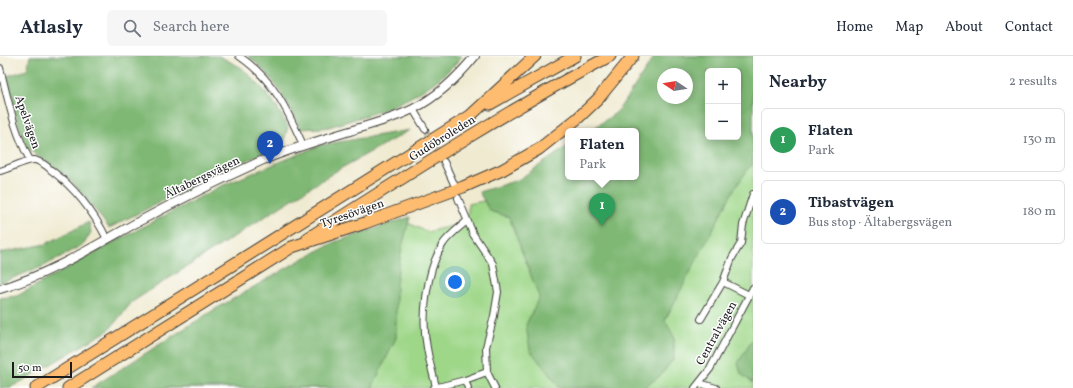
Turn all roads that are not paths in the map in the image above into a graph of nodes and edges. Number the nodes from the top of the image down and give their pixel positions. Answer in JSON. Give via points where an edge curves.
{"nodes":[{"id":1,"x":239,"y":56,"type":"edge"},
{"id":2,"x":475,"y":56,"type":"edge"},
{"id":3,"x":535,"y":56,"type":"edge"},
{"id":4,"x":575,"y":56,"type":"edge"},
{"id":5,"x":610,"y":56,"type":"edge"},
{"id":6,"x":633,"y":57,"type":"edge"},
{"id":7,"x":0,"y":68,"type":"edge"},
{"id":8,"x":413,"y":109,"type":"junction"},
{"id":9,"x":470,"y":116,"type":"junction"},
{"id":10,"x":565,"y":128,"type":"edge"},
{"id":11,"x":565,"y":128,"type":"edge"},
{"id":12,"x":425,"y":129,"type":"tunnel mouth"},
{"id":13,"x":303,"y":145,"type":"junction"},
{"id":14,"x":30,"y":160,"type":"junction"},
{"id":15,"x":444,"y":162,"type":"tunnel mouth"},
{"id":16,"x":0,"y":171,"type":"edge"},
{"id":17,"x":454,"y":184,"type":"dead end"},
{"id":18,"x":753,"y":194,"type":"edge"},
{"id":19,"x":458,"y":198,"type":"dead end"},
{"id":20,"x":467,"y":221,"type":"junction"},
{"id":21,"x":107,"y":240,"type":"junction"},
{"id":22,"x":292,"y":248,"type":"junction"},
{"id":23,"x":723,"y":282,"type":"junction"},
{"id":24,"x":753,"y":288,"type":"edge"},
{"id":25,"x":0,"y":289,"type":"edge"},
{"id":26,"x":749,"y":295,"type":"junction"},
{"id":27,"x":701,"y":319,"type":"dead end"},
{"id":28,"x":487,"y":372,"type":"junction"},
{"id":29,"x":465,"y":380,"type":"junction"},
{"id":30,"x":697,"y":385,"type":"edge"},
{"id":31,"x":36,"y":388,"type":"edge"},
{"id":32,"x":68,"y":388,"type":"edge"},
{"id":33,"x":434,"y":388,"type":"edge"},
{"id":34,"x":468,"y":388,"type":"edge"},
{"id":35,"x":495,"y":388,"type":"edge"},
{"id":36,"x":716,"y":388,"type":"edge"}],
"edges":[{"from":1,"to":13,"type":"street","via":[[276,92]]},
{"from":2,"to":8,"type":"street","name":"Ältabergsvägen","via":[[443,89]]},
{"from":3,"to":9,"type":"highway","name":"Tyresövägen"},
{"from":4,"to":9,"type":"highway","name":"Gudöbroleden"},
{"from":5,"to":22,"type":"highway","name":"Gudöbroleden","via":[[489,124]]},
{"from":6,"to":11,"type":"highway","name":"Tyresövägen","via":[[598,99]]},
{"from":7,"to":14,"type":"street","name":"Apelvägen","via":[[13,119]]},
{"from":8,"to":12,"type":"street"},
{"from":8,"to":13,"type":"street","name":"Ältabergsvägen"},
{"from":9,"to":31,"type":"highway","name":"Tyresövägen"},
{"from":10,"to":22,"type":"highway","name":"Tyresövägen","via":[[539,149],[502,170],[464,187]]},
{"from":13,"to":21,"type":"street","name":"Ältabergsvägen","via":[[197,192]]},
{"from":14,"to":16,"type":"street"},
{"from":14,"to":21,"type":"street","via":[[45,165],[62,178],[83,200]]},
{"from":15,"to":17,"type":"street"},
{"from":18,"to":23,"type":"street","via":[[743,225],[741,243]]},
{"from":19,"to":20,"type":"street"},
{"from":20,"to":28,"type":"street","via":[[492,264],[498,292],[486,347]]},
{"from":20,"to":33,"type":"street","via":[[444,242],[436,256],[428,285],[425,319]]},
{"from":21,"to":25,"type":"street","name":"Ältabergsvägen","via":[[40,274]]},
{"from":22,"to":32,"type":"highway","name":"Tyresövägen"},
{"from":23,"to":26,"type":"street"},
{"from":23,"to":27,"type":"street"},
{"from":24,"to":26,"type":"street","name":"Centralvägen"},
{"from":26,"to":30,"type":"street","name":"Centralvägen","via":[[710,368]]},
{"from":28,"to":29,"type":"street"},
{"from":28,"to":35,"type":"street"},
{"from":29,"to":33,"type":"street"},
{"from":29,"to":34,"type":"street"},
{"from":30,"to":36,"type":"street"}]}
